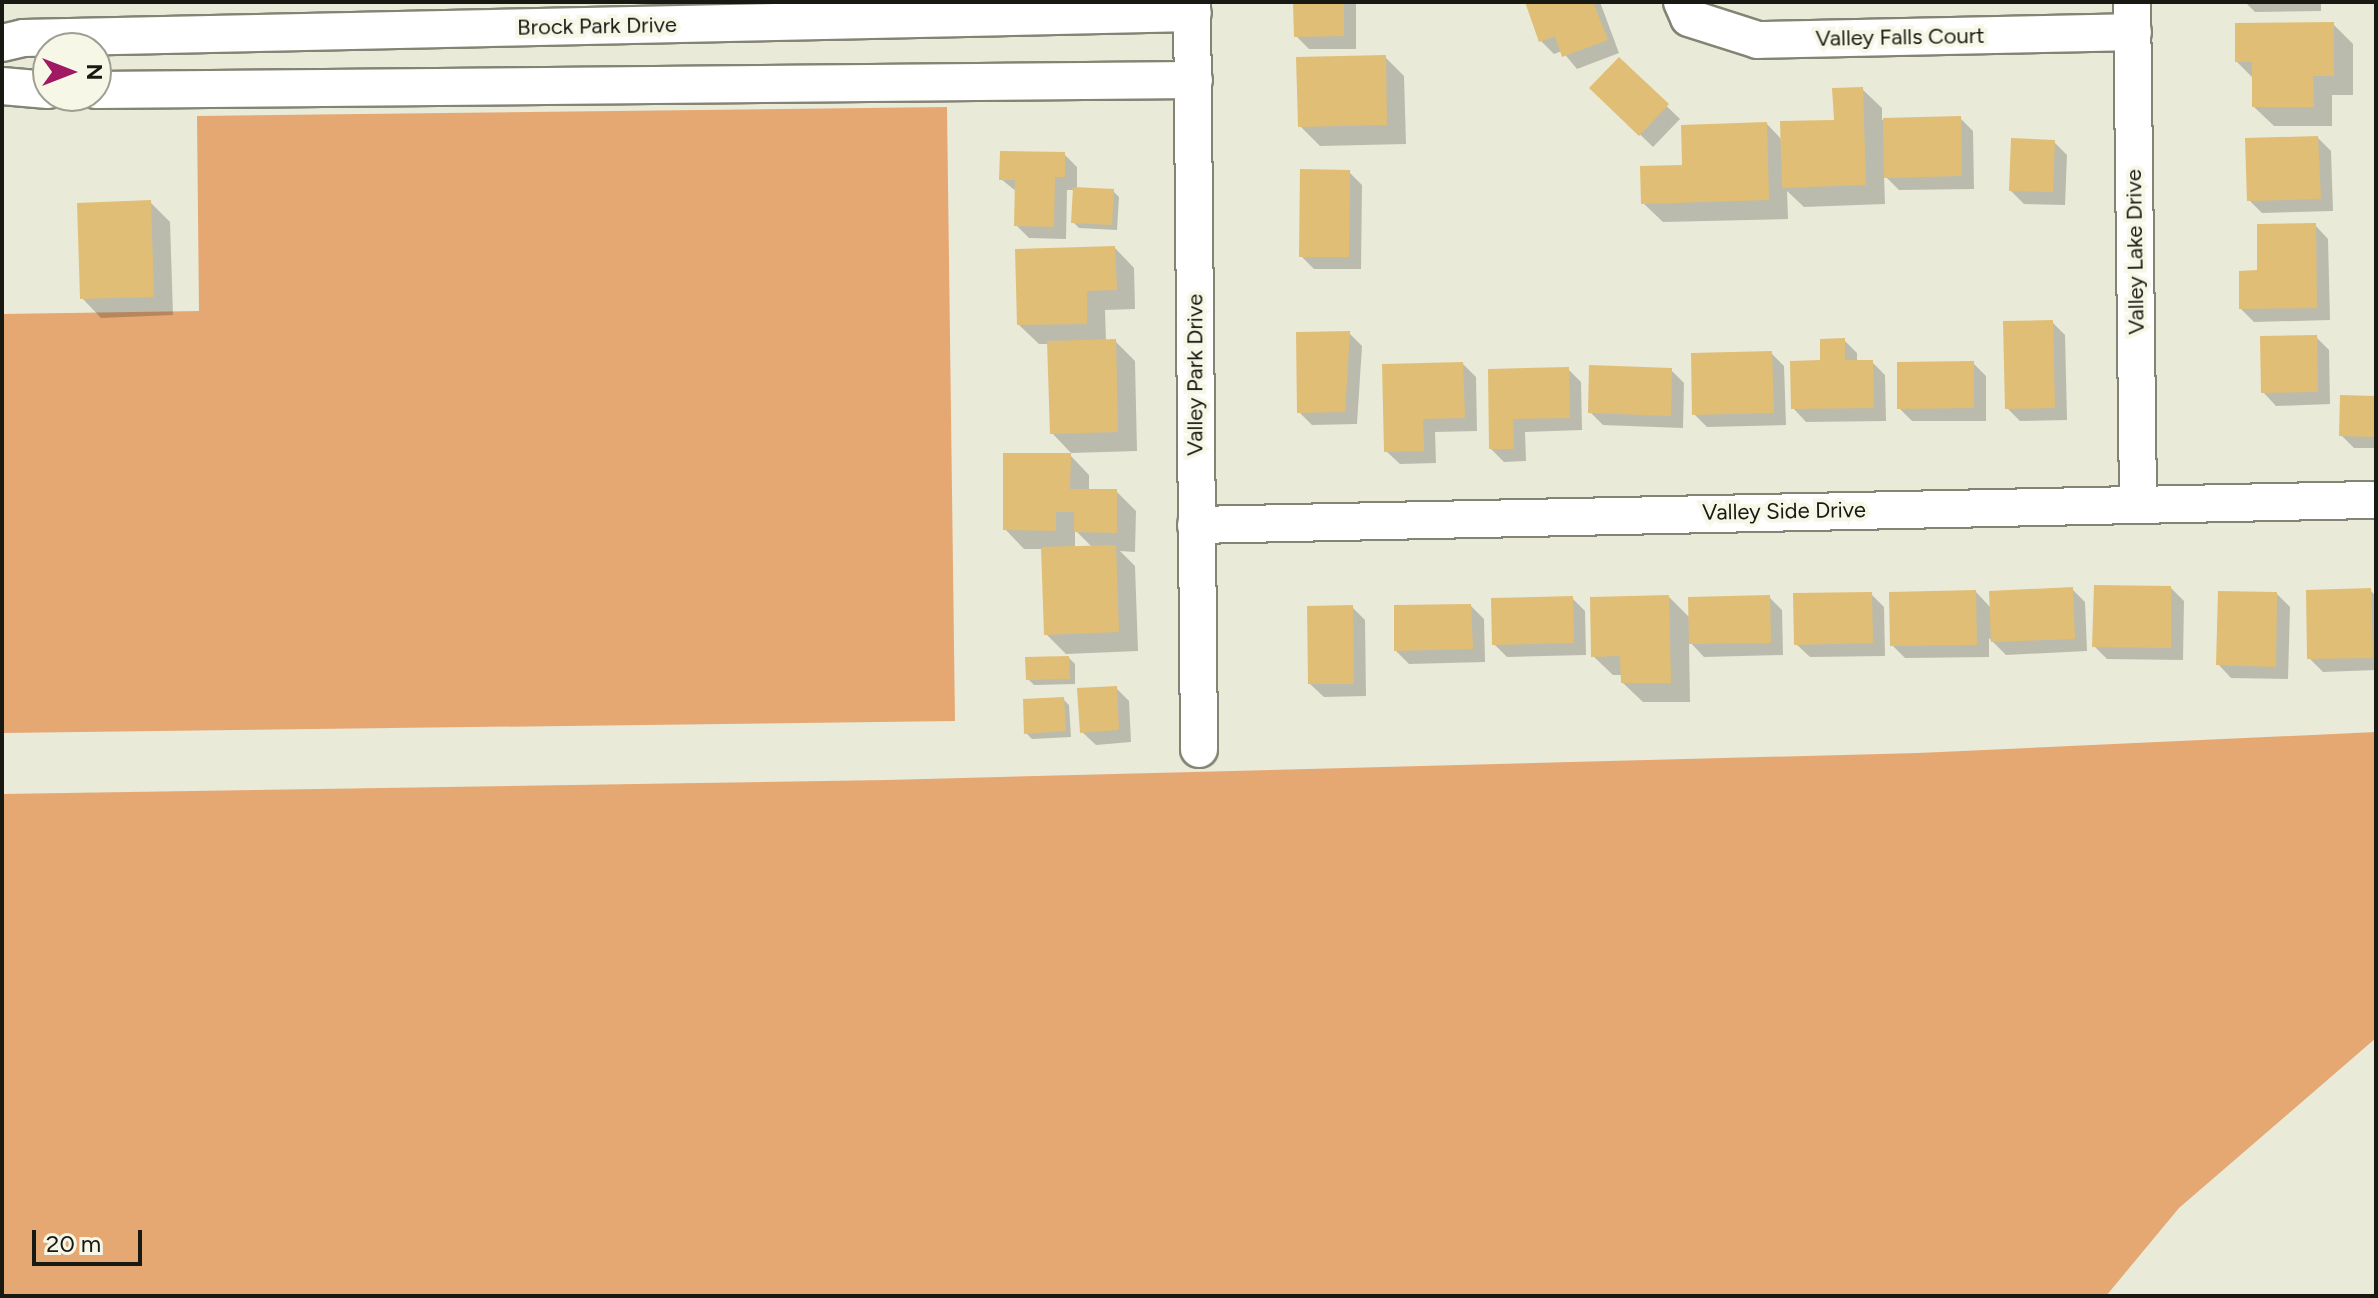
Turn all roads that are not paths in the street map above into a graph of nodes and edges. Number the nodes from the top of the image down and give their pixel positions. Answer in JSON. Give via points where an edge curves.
{"nodes":[{"id":1,"x":1682,"y":2,"type":"edge"},
{"id":2,"x":1192,"y":8,"type":"edge"},
{"id":3,"x":2133,"y":17,"type":"edge"},
{"id":4,"x":2,"y":43,"type":"edge"},
{"id":5,"x":1194,"y":80,"type":"junction"},
{"id":6,"x":2,"y":86,"type":"edge"},
{"id":7,"x":32,"y":89,"type":"edge"},
{"id":8,"x":112,"y":90,"type":"edge"},
{"id":9,"x":2372,"y":500,"type":"dead end"},
{"id":10,"x":2138,"y":503,"type":"junction"},
{"id":11,"x":1196,"y":525,"type":"junction"},
{"id":12,"x":1199,"y":749,"type":"dead end"}],
"edges":[{"from":1,"to":3,"type":"street","name":"Valley Falls Court","via":[[1689,18],[1758,40]]},
{"from":2,"to":4,"type":"street","name":"Brock Park Drive"},
{"from":2,"to":5,"type":"street","name":"Valley Park Drive"},
{"from":3,"to":10,"type":"street","name":"Valley Lake Drive"},
{"from":5,"to":8,"type":"street"},
{"from":5,"to":11,"type":"street","name":"Valley Park Drive"},
{"from":6,"to":7,"type":"street"},
{"from":9,"to":10,"type":"street","name":"Valley Side Drive"},
{"from":10,"to":11,"type":"street","name":"Valley Side Drive"},
{"from":11,"to":12,"type":"street","name":"Valley Park Drive"}]}
